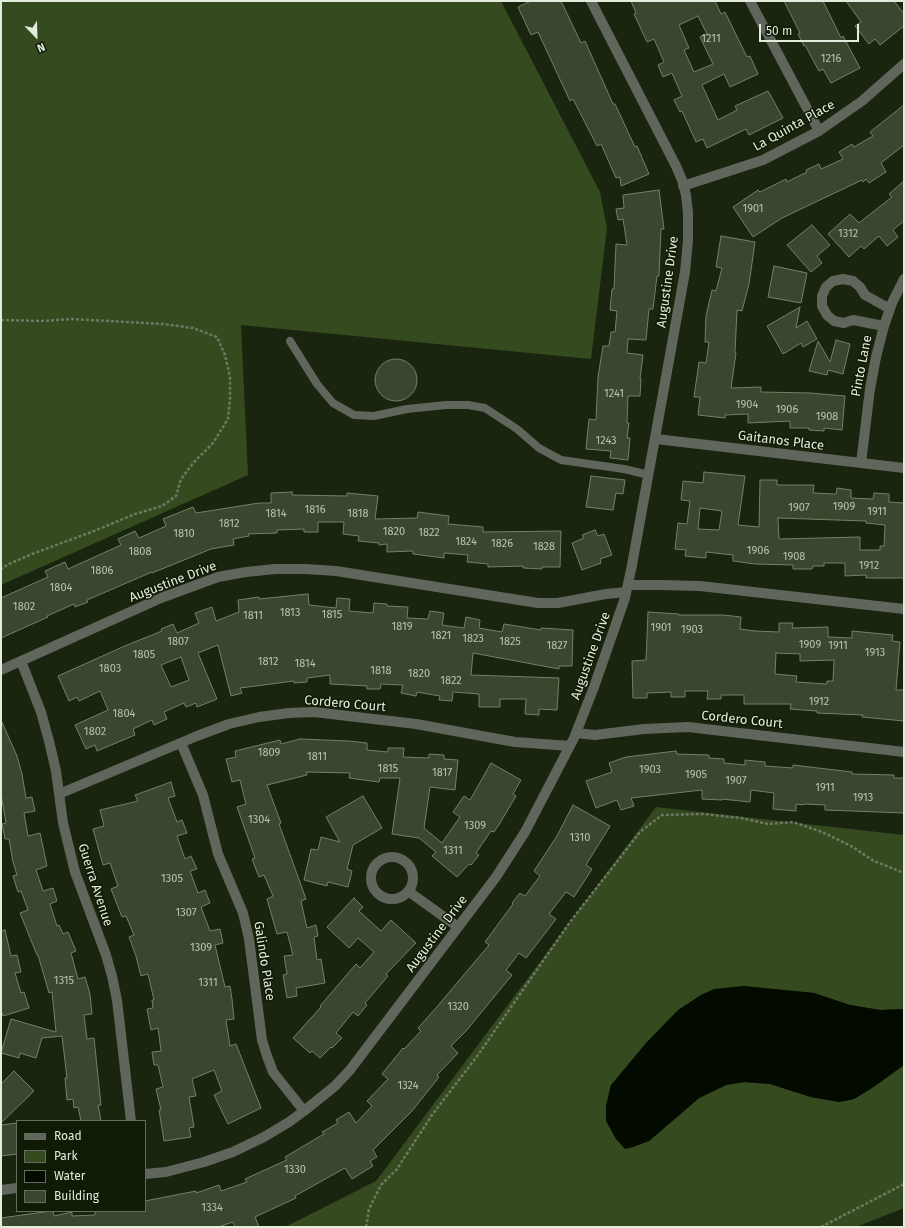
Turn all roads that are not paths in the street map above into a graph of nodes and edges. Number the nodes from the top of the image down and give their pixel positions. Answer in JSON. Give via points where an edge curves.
{"nodes":[{"id":1,"x":591,"y":1,"type":"edge"},
{"id":2,"x":750,"y":1,"type":"edge"},
{"id":3,"x":904,"y":64,"type":"edge"},
{"id":4,"x":819,"y":131,"type":"junction"},
{"id":5,"x":683,"y":186,"type":"junction"},
{"id":6,"x":904,"y":279,"type":"edge"},
{"id":7,"x":890,"y":309,"type":"junction"},
{"id":8,"x":884,"y":326,"type":"junction"},
{"id":9,"x":290,"y":341,"type":"dead end"},
{"id":10,"x":656,"y":439,"type":"junction"},
{"id":11,"x":861,"y":463,"type":"junction"},
{"id":12,"x":904,"y":468,"type":"edge"},
{"id":13,"x":649,"y":475,"type":"junction"},
{"id":14,"x":627,"y":589,"type":"junction"},
{"id":15,"x":904,"y":608,"type":"edge"},
{"id":16,"x":21,"y":661,"type":"junction"},
{"id":17,"x":1,"y":670,"type":"edge"},
{"id":18,"x":576,"y":733,"type":"junction"},
{"id":19,"x":181,"y":742,"type":"junction"},
{"id":20,"x":570,"y":746,"type":"junction"},
{"id":21,"x":904,"y":752,"type":"edge"},
{"id":22,"x":59,"y":794,"type":"junction"},
{"id":23,"x":408,"y":891,"type":"junction"},
{"id":24,"x":458,"y":927,"type":"junction"},
{"id":25,"x":304,"y":1110,"type":"junction"},
{"id":26,"x":131,"y":1120,"type":"edge"},
{"id":27,"x":146,"y":1174,"type":"edge"},
{"id":28,"x":16,"y":1188,"type":"edge"},
{"id":29,"x":1,"y":1190,"type":"edge"}],
"edges":[{"from":1,"to":5,"type":"street","name":"Augustine Drive","via":[[676,166]]},
{"from":2,"to":4,"type":"street"},
{"from":3,"to":4,"type":"street","name":"La Quinta Place","via":[[862,101]]},
{"from":4,"to":5,"type":"street","name":"La Quinta Place","via":[[763,160]]},
{"from":5,"to":10,"type":"street","name":"Augustine Drive","via":[[688,213],[685,272]]},
{"from":6,"to":7,"type":"street","name":"Pinto Lane"},
{"from":7,"to":8,"type":"street","name":"Pinto Lane"},
{"from":7,"to":8,"type":"street","via":[[865,295],[853,281],[843,279],[830,284],[822,296],[822,306],[826,315],[834,321],[844,323],[853,320]]},
{"from":8,"to":11,"type":"street","name":"Pinto Lane","via":[[870,390]]},
{"from":9,"to":13,"type":"lane","via":[[317,384],[333,403],[354,415],[374,416],[446,405],[485,408],[517,429],[539,448],[562,460]]},
{"from":10,"to":11,"type":"street","name":"Gaitanos Place"},
{"from":10,"to":13,"type":"street","name":"Augustine Drive"},
{"from":11,"to":12,"type":"street","name":"Gaitanos Place"},
{"from":13,"to":14,"type":"street","name":"Augustine Drive"},
{"from":14,"to":15,"type":"street","name":"Augustine Drive","via":[[660,584],[700,586]]},
{"from":14,"to":16,"type":"street","name":"Augustine Drive","via":[[558,603],[538,603],[336,571],[275,569],[246,572],[218,577],[189,587]]},
{"from":14,"to":18,"type":"street","name":"Augustine Drive"},
{"from":16,"to":17,"type":"street","name":"Augustine Drive"},
{"from":16,"to":22,"type":"street","name":"Guerra Avenue","via":[[41,712],[56,771]]},
{"from":18,"to":20,"type":"street","name":"Augustine Drive"},
{"from":18,"to":21,"type":"street","name":"Cordero Court","via":[[595,735],[688,727]]},
{"from":19,"to":20,"type":"street","name":"Cordero Court","via":[[259,716],[314,712],[416,724],[515,742]]},
{"from":19,"to":22,"type":"street","name":"Cordero Court"},
{"from":19,"to":25,"type":"street","name":"Galindo Place","via":[[203,795],[218,854],[243,913],[249,939],[262,1040],[267,1056],[273,1072]]},
{"from":20,"to":24,"type":"street","name":"Augustine Drive","via":[[525,832]]},
{"from":22,"to":26,"type":"street","name":"Guerra Avenue","via":[[75,872],[112,976]]},
{"from":23,"to":23,"type":"street","via":[[398,898],[391,899],[379,895],[372,884],[375,866],[387,858],[401,859],[411,870],[412,884]]},
{"from":23,"to":24,"type":"street"},
{"from":24,"to":25,"type":"street","name":"Augustine Drive","via":[[350,1070],[335,1086]]},
{"from":25,"to":27,"type":"street","name":"Augustine Drive","via":[[264,1137],[233,1152],[204,1162]]},
{"from":28,"to":29,"type":"street"}]}
